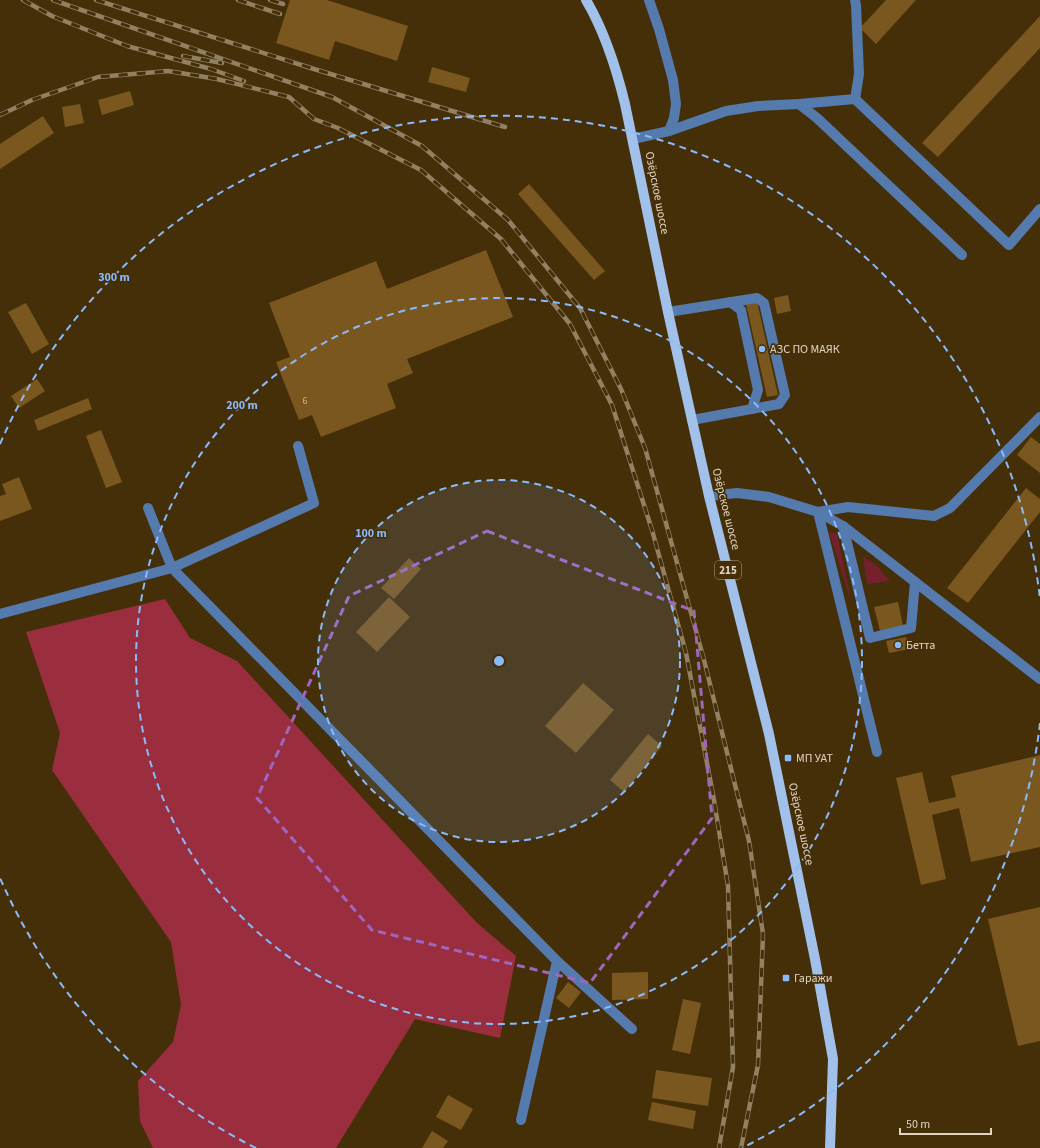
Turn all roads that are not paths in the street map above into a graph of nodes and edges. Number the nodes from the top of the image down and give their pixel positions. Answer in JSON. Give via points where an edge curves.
{"nodes":[{"id":1,"x":586,"y":0,"type":"edge"},
{"id":2,"x":649,"y":0,"type":"edge"},
{"id":3,"x":855,"y":0,"type":"edge"},
{"id":4,"x":855,"y":99,"type":"junction"},
{"id":5,"x":799,"y":104,"type":"junction"},
{"id":6,"x":669,"y":132,"type":"junction"},
{"id":7,"x":633,"y":139,"type":"junction"},
{"id":8,"x":1040,"y":209,"type":"edge"},
{"id":9,"x":962,"y":255,"type":"dead end"},
{"id":10,"x":730,"y":302,"type":"junction"},
{"id":11,"x":668,"y":312,"type":"junction"},
{"id":12,"x":752,"y":409,"type":"junction"},
{"id":13,"x":1040,"y":418,"type":"edge"},
{"id":14,"x":692,"y":420,"type":"junction"},
{"id":15,"x":298,"y":446,"type":"dead end"},
{"id":16,"x":709,"y":496,"type":"junction"},
{"id":17,"x":148,"y":508,"type":"dead end"},
{"id":18,"x":818,"y":512,"type":"junction"},
{"id":19,"x":843,"y":526,"type":"junction"},
{"id":20,"x":172,"y":568,"type":"junction"},
{"id":21,"x":915,"y":582,"type":"junction"},
{"id":22,"x":0,"y":614,"type":"edge"},
{"id":23,"x":1040,"y":679,"type":"edge"},
{"id":24,"x":877,"y":752,"type":"dead end"},
{"id":25,"x":557,"y":961,"type":"junction"},
{"id":26,"x":632,"y":1029,"type":"dead end"},
{"id":27,"x":520,"y":1120,"type":"dead end"},
{"id":28,"x":830,"y":1148,"type":"edge"}],
"edges":[{"from":1,"to":7,"type":"main road","name":"Озёрское шоссе","number":"215","via":[[607,43],[619,77]]},
{"from":2,"to":6,"type":"street","via":[[673,80],[676,104]]},
{"from":3,"to":4,"type":"street","via":[[859,74]]},
{"from":4,"to":5,"type":"street"},
{"from":4,"to":8,"type":"street","via":[[1009,245]]},
{"from":5,"to":6,"type":"street","via":[[726,111]]},
{"from":5,"to":9,"type":"street"},
{"from":6,"to":7,"type":"street"},
{"from":7,"to":11,"type":"main road","name":"Озёрское шоссе","number":"215"},
{"from":10,"to":11,"type":"street"},
{"from":10,"to":12,"type":"street","via":[[742,310],[758,390]]},
{"from":10,"to":12,"type":"street","via":[[757,298],[764,303],[784,395],[779,404]]},
{"from":11,"to":14,"type":"main road","name":"Озёрское шоссе","number":"215"},
{"from":12,"to":14,"type":"street"},
{"from":13,"to":18,"type":"street","via":[[950,508],[934,516],[848,507]]},
{"from":14,"to":16,"type":"main road","name":"Озёрское шоссе","number":"215"},
{"from":15,"to":20,"type":"street","via":[[314,503]]},
{"from":16,"to":18,"type":"street","via":[[737,493],[769,497]]},
{"from":16,"to":28,"type":"main road","name":"Озёрское шоссе","number":"215","via":[[769,734],[818,974],[833,1059]]},
{"from":17,"to":20,"type":"street"},
{"from":18,"to":19,"type":"street"},
{"from":18,"to":24,"type":"street"},
{"from":19,"to":21,"type":"street"},
{"from":19,"to":21,"type":"street","via":[[870,638],[911,628]]},
{"from":20,"to":22,"type":"street"},
{"from":20,"to":25,"type":"street"},
{"from":21,"to":23,"type":"street"},
{"from":25,"to":26,"type":"street"},
{"from":25,"to":27,"type":"street"}]}
